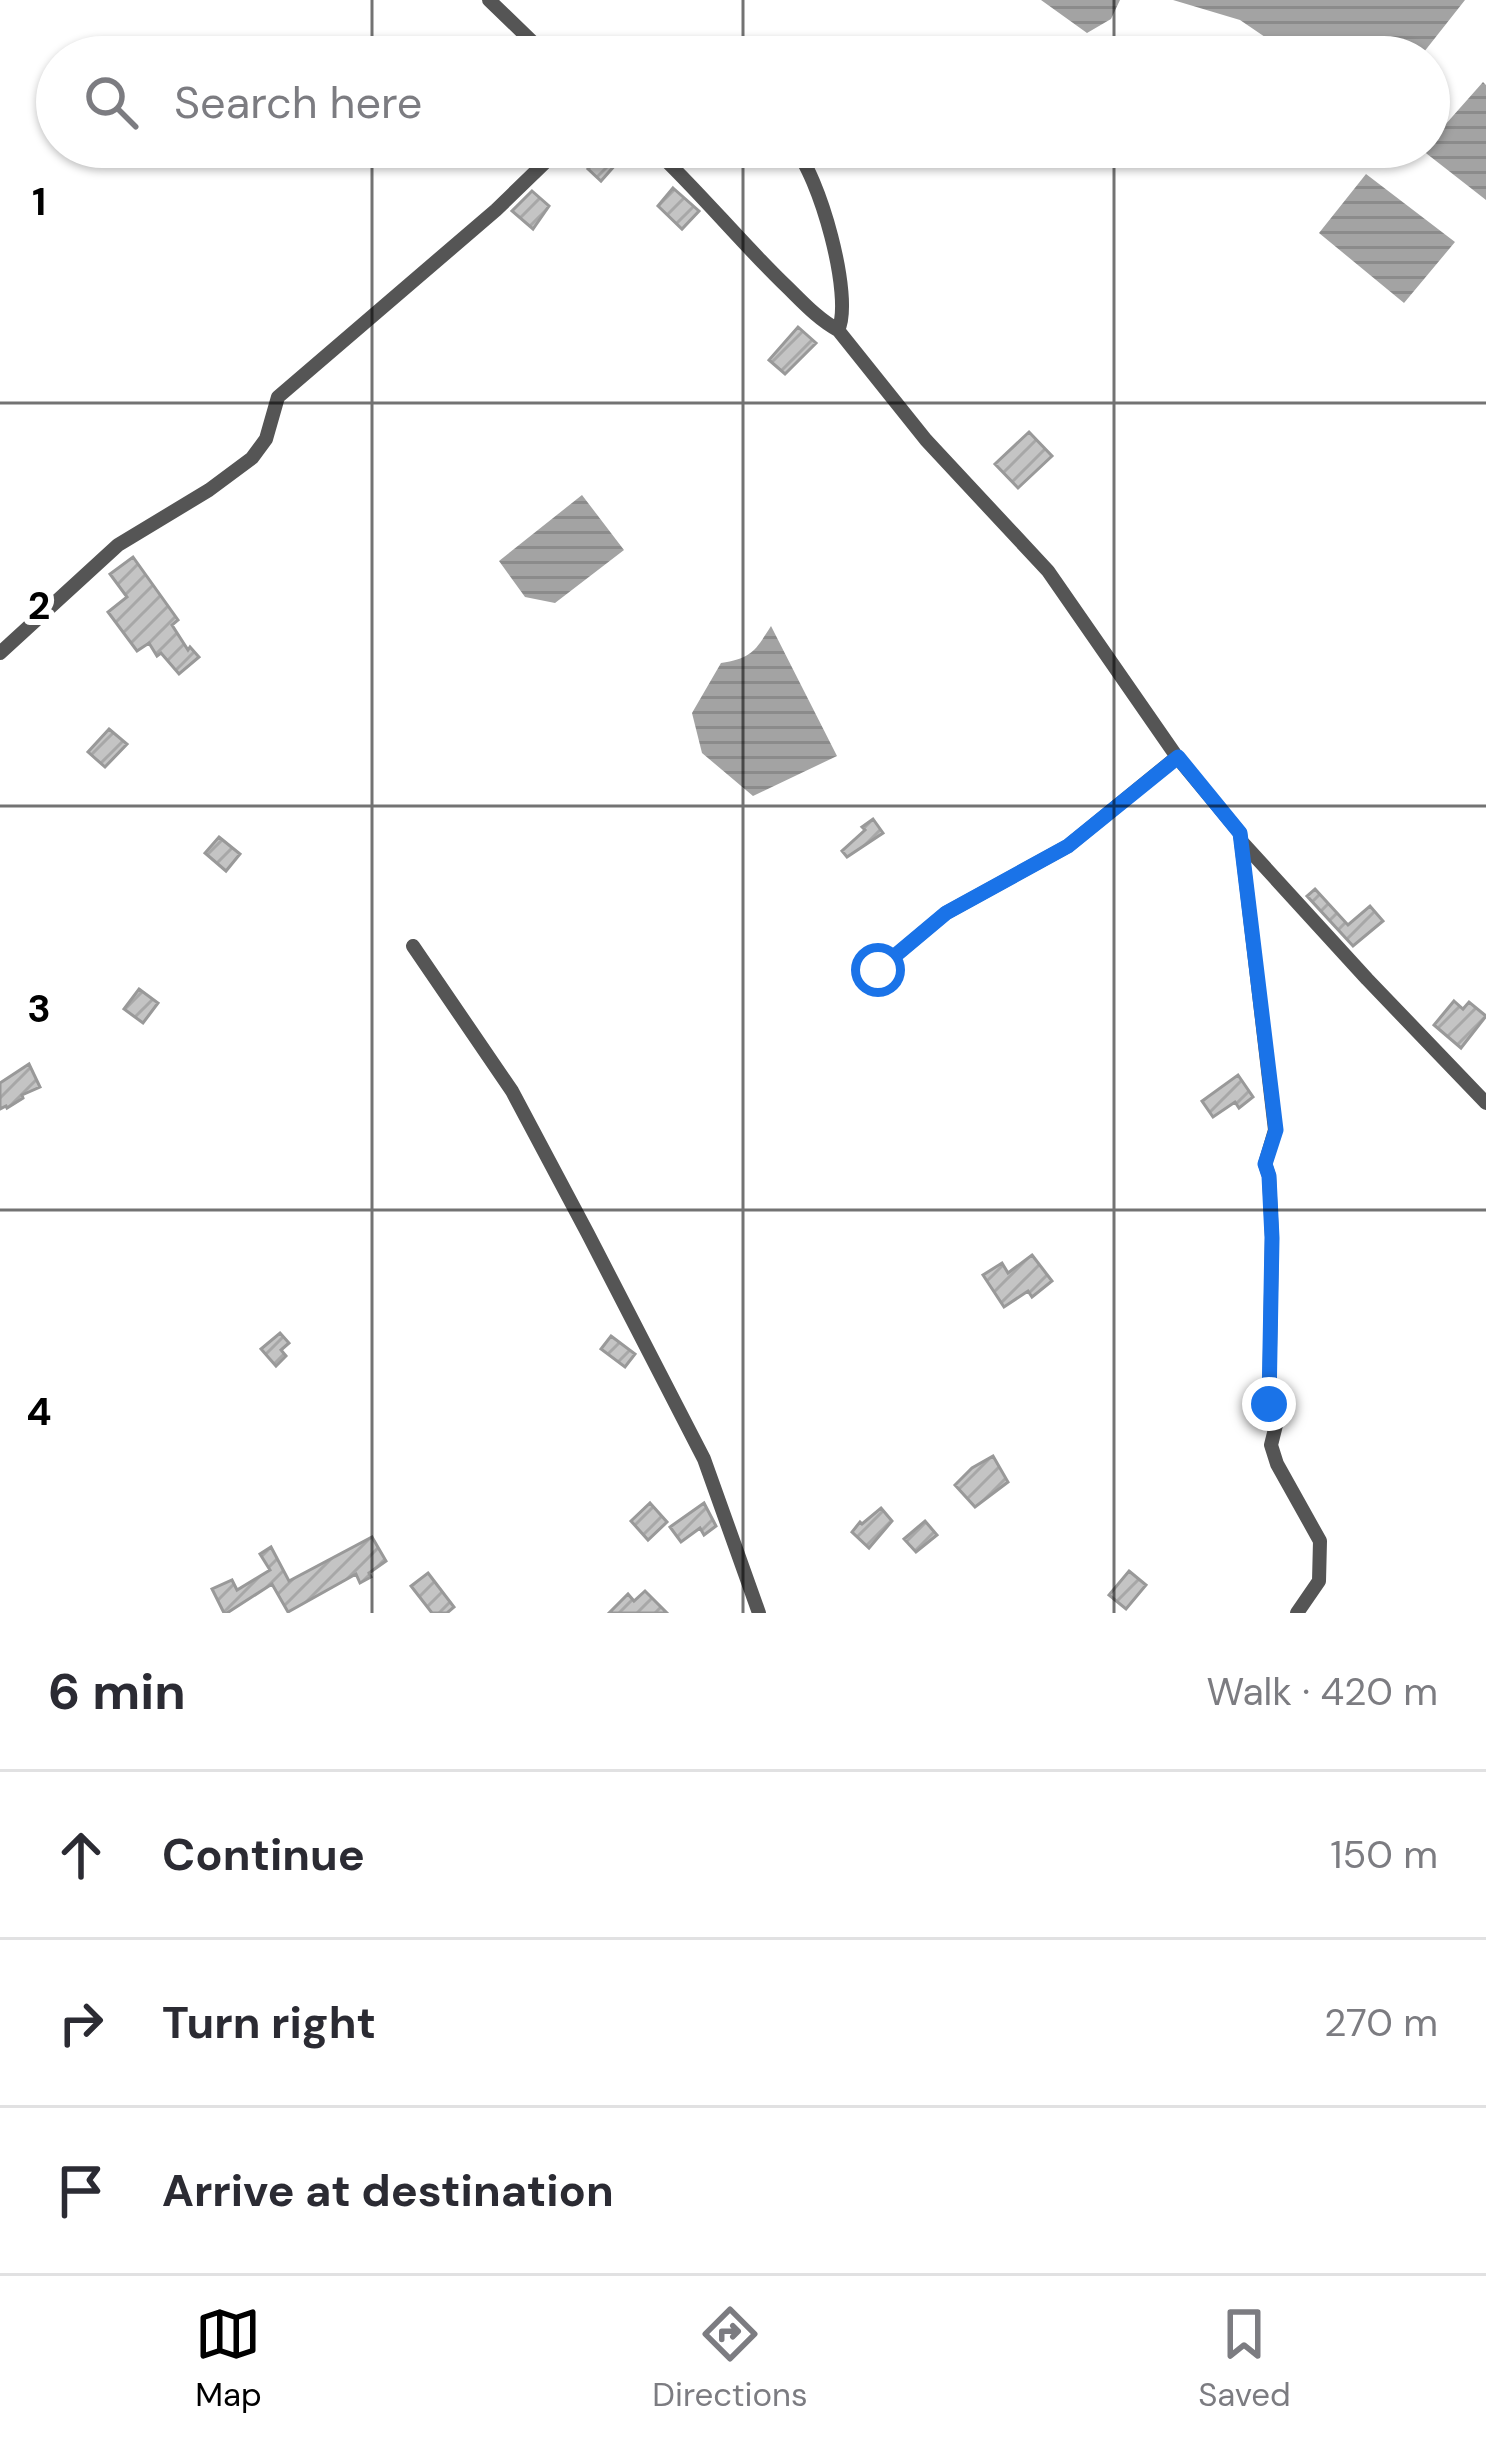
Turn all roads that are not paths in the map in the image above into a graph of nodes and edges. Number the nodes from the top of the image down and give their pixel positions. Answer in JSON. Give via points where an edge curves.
{"nodes":[{"id":1,"x":489,"y":0,"type":"edge"},
{"id":2,"x":526,"y":36,"type":"edge"},
{"id":3,"x":539,"y":168,"type":"edge"},
{"id":4,"x":675,"y":168,"type":"edge"},
{"id":5,"x":808,"y":168,"type":"edge"},
{"id":6,"x":838,"y":330,"type":"junction"},
{"id":7,"x":0,"y":653,"type":"edge"},
{"id":8,"x":1178,"y":757,"type":"junction"},
{"id":9,"x":1241,"y":841,"type":"junction"},
{"id":10,"x":413,"y":946,"type":"dead end"},
{"id":11,"x":878,"y":970,"type":"dead end"},
{"id":12,"x":1486,"y":1102,"type":"edge"},
{"id":13,"x":759,"y":1613,"type":"edge"},
{"id":14,"x":1298,"y":1613,"type":"edge"}],
"edges":[{"from":1,"to":2,"type":"street"},
{"from":3,"to":7,"type":"street","via":[[278,397],[252,458],[118,545]]},
{"from":4,"to":6,"type":"street"},
{"from":5,"to":6,"type":"street","via":[[843,292]]},
{"from":6,"to":8,"type":"street","via":[[1048,571]]},
{"from":8,"to":9,"type":"street"},
{"from":8,"to":11,"type":"street","via":[[1068,846],[946,913]]},
{"from":9,"to":12,"type":"street"},
{"from":9,"to":14,"type":"street","via":[[1276,1130],[1265,1164],[1271,1445],[1320,1540],[1319,1581]]},
{"from":10,"to":13,"type":"street","via":[[512,1091],[588,1234],[704,1459]]}]}
